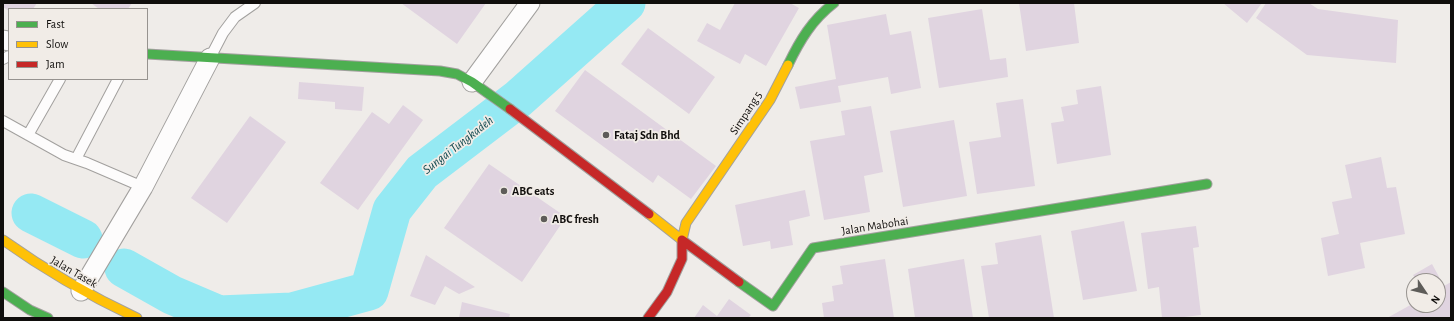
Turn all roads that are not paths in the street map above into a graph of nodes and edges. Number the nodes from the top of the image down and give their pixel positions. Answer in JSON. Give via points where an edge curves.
{"nodes":[{"id":1,"x":255,"y":3,"type":"edge"},
{"id":2,"x":530,"y":3,"type":"edge"},
{"id":3,"x":834,"y":3,"type":"edge"},
{"id":4,"x":148,"y":54,"type":"edge"},
{"id":5,"x":210,"y":58,"type":"junction"},
{"id":6,"x":59,"y":80,"type":"edge"},
{"id":7,"x":117,"y":80,"type":"edge"},
{"id":8,"x":472,"y":82,"type":"junction"},
{"id":9,"x":3,"y":121,"type":"edge"},
{"id":10,"x":28,"y":135,"type":"junction"},
{"id":11,"x":76,"y":159,"type":"junction"},
{"id":12,"x":1207,"y":184,"type":"dead end"},
{"id":13,"x":143,"y":186,"type":"junction"},
{"id":14,"x":3,"y":240,"type":"edge"},
{"id":15,"x":682,"y":240,"type":"junction"},
{"id":16,"x":81,"y":291,"type":"junction"},
{"id":17,"x":3,"y":292,"type":"edge"},
{"id":18,"x":773,"y":306,"type":"junction"},
{"id":19,"x":30,"y":314,"type":"edge"},
{"id":20,"x":48,"y":318,"type":"edge"},
{"id":21,"x":137,"y":318,"type":"edge"},
{"id":22,"x":648,"y":318,"type":"edge"},
{"id":23,"x":778,"y":318,"type":"edge"}],
"edges":[{"from":1,"to":5,"type":"lane","via":[[235,17]]},
{"from":2,"to":8,"type":"street"},
{"from":3,"to":15,"type":"street","name":"Simpang 5","via":[[803,35],[771,98],[686,223]]},
{"from":4,"to":5,"type":"street"},
{"from":5,"to":8,"type":"street","via":[[440,71],[457,74]]},
{"from":5,"to":13,"type":"street"},
{"from":6,"to":10,"type":"lane"},
{"from":7,"to":11,"type":"lane"},
{"from":8,"to":15,"type":"street"},
{"from":9,"to":10,"type":"lane"},
{"from":10,"to":11,"type":"lane"},
{"from":11,"to":13,"type":"lane"},
{"from":12,"to":18,"type":"street","name":"Jalan Mabohai","via":[[813,248]]},
{"from":13,"to":16,"type":"street"},
{"from":14,"to":16,"type":"street","name":"Jalan Tasek"},
{"from":15,"to":18,"type":"street"},
{"from":15,"to":22,"type":"street","via":[[682,259],[667,292]]},
{"from":16,"to":21,"type":"street","name":"Jalan Tasek"},
{"from":17,"to":19,"type":"street"},
{"from":18,"to":23,"type":"lane"},
{"from":19,"to":20,"type":"street"}]}
